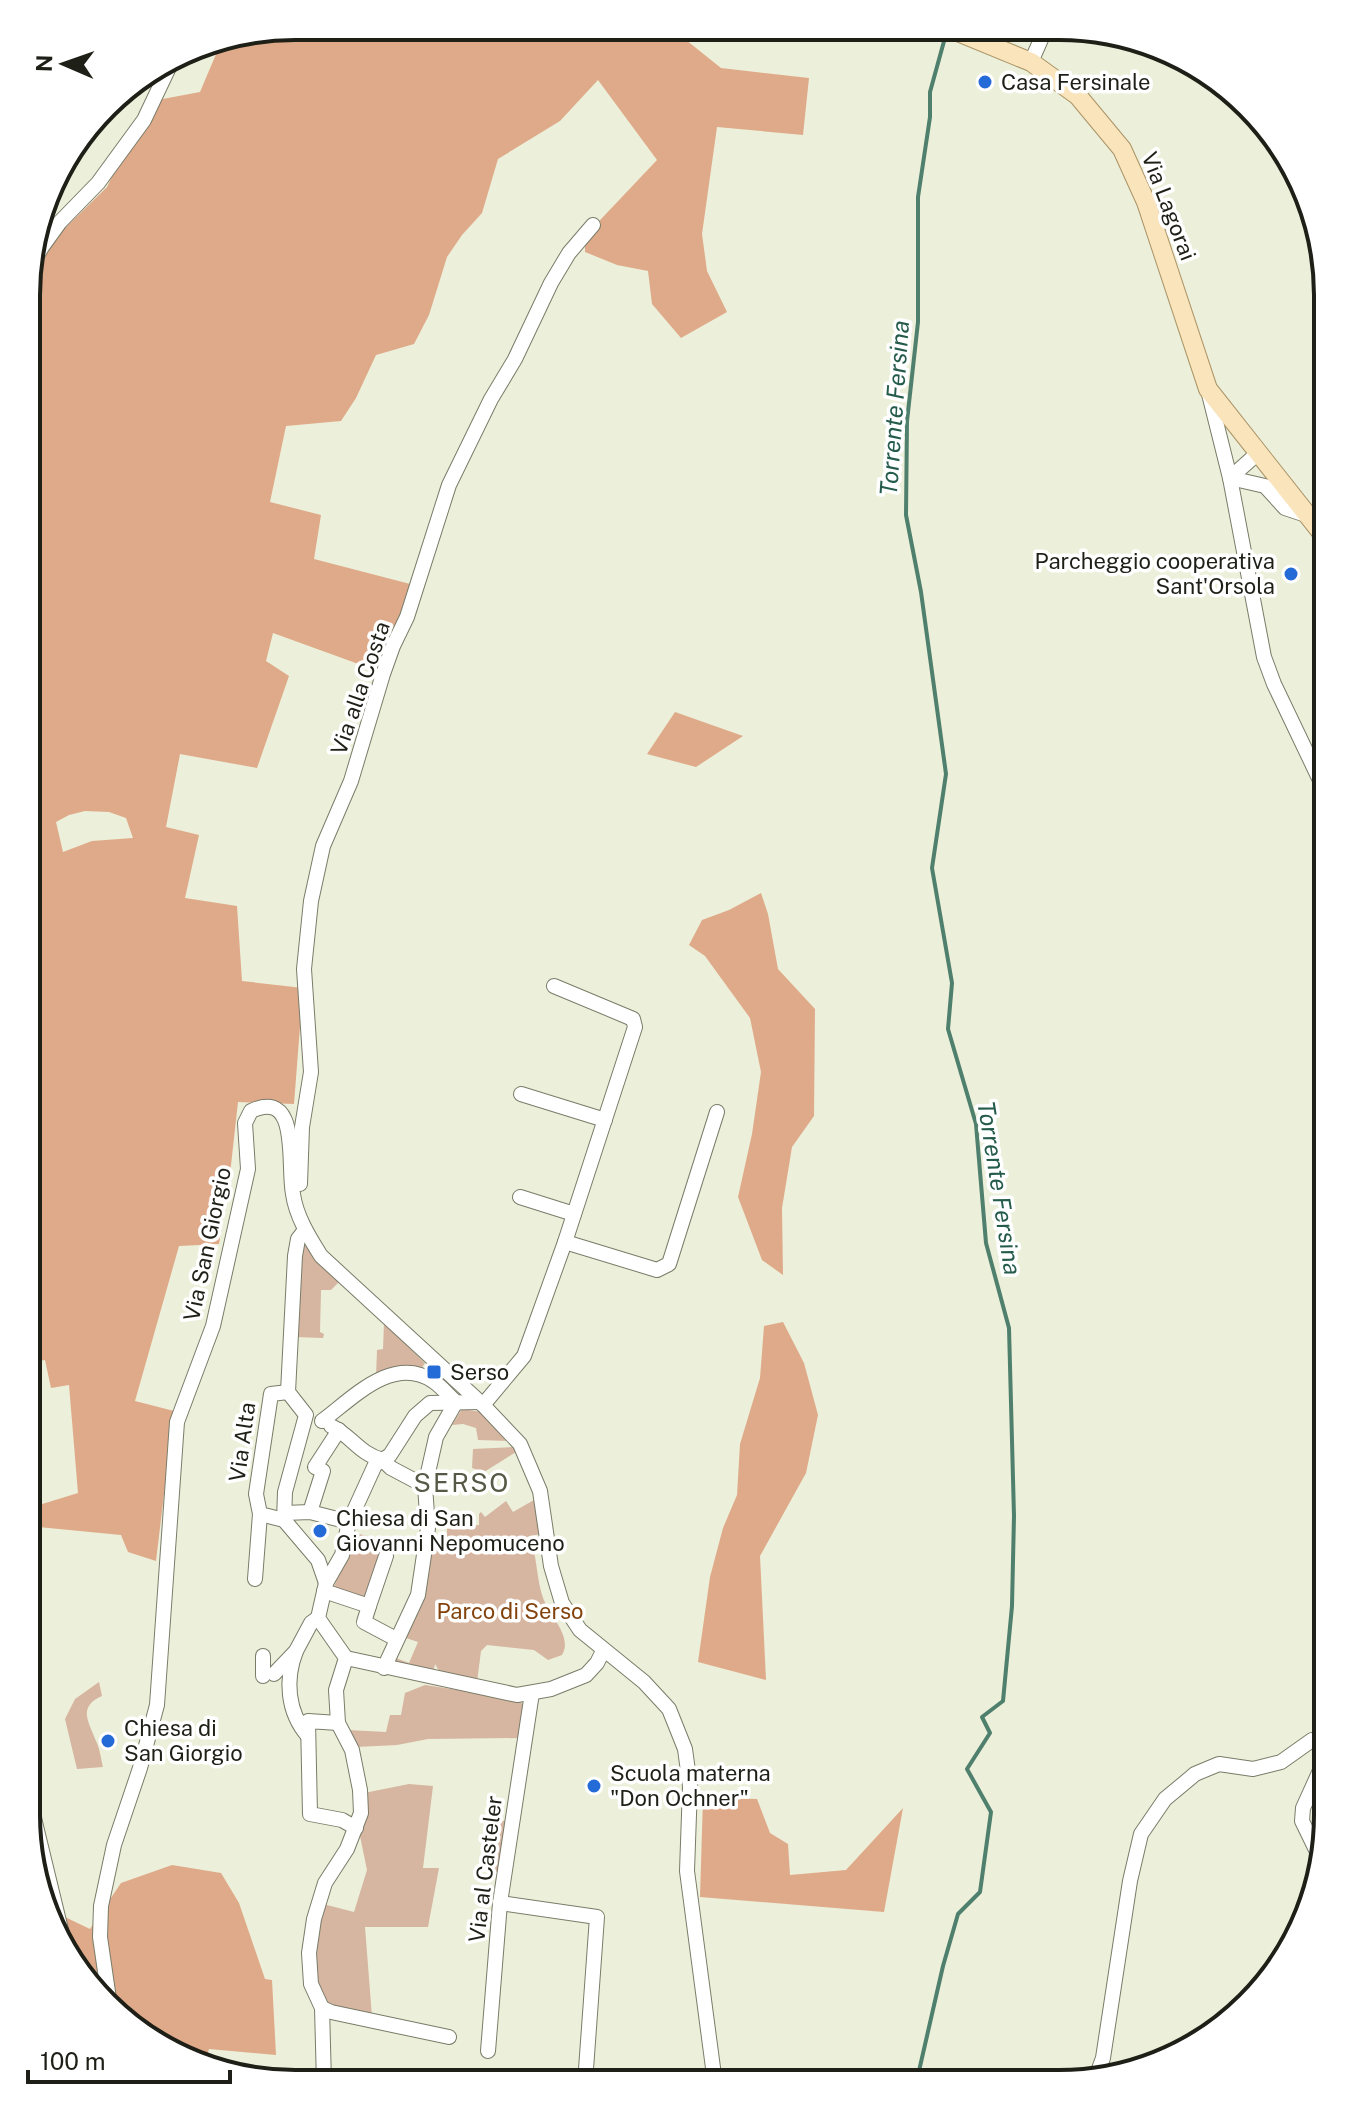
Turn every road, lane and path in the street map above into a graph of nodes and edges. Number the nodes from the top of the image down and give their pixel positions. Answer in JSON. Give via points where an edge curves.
{"nodes":[{"id":1,"x":980,"y":40,"type":"edge"},
{"id":2,"x":1041,"y":40,"type":"edge"},
{"id":3,"x":1031,"y":62,"type":"junction"},
{"id":4,"x":165,"y":75,"type":"edge"},
{"id":5,"x":593,"y":225,"type":"dead end"},
{"id":6,"x":47,"y":241,"type":"edge"},
{"id":7,"x":1208,"y":389,"type":"junction"},
{"id":8,"x":1258,"y":453,"type":"junction"},
{"id":9,"x":1230,"y":478,"type":"junction"},
{"id":10,"x":1306,"y":515,"type":"junction"},
{"id":11,"x":1314,"y":524,"type":"edge"},
{"id":12,"x":1314,"y":767,"type":"edge"},
{"id":13,"x":554,"y":986,"type":"dead end"},
{"id":14,"x":521,"y":1094,"type":"dead end"},
{"id":15,"x":717,"y":1112,"type":"dead end"},
{"id":16,"x":605,"y":1120,"type":"junction"},
{"id":17,"x":293,"y":1196,"type":"junction"},
{"id":18,"x":520,"y":1197,"type":"dead end"},
{"id":19,"x":574,"y":1214,"type":"junction"},
{"id":20,"x":305,"y":1230,"type":"junction"},
{"id":21,"x":565,"y":1242,"type":"junction"},
{"id":22,"x":288,"y":1392,"type":"junction"},
{"id":23,"x":456,"y":1402,"type":"junction"},
{"id":24,"x":481,"y":1404,"type":"junction"},
{"id":25,"x":306,"y":1415,"type":"junction"},
{"id":26,"x":322,"y":1421,"type":"junction"},
{"id":27,"x":339,"y":1430,"type":"junction"},
{"id":28,"x":383,"y":1460,"type":"junction"},
{"id":29,"x":425,"y":1486,"type":"junction"},
{"id":30,"x":310,"y":1512,"type":"junction"},
{"id":31,"x":260,"y":1514,"type":"junction"},
{"id":32,"x":284,"y":1516,"type":"junction"},
{"id":33,"x":349,"y":1522,"type":"junction"},
{"id":34,"x":386,"y":1556,"type":"dead end"},
{"id":35,"x":255,"y":1579,"type":"dead end"},
{"id":36,"x":325,"y":1587,"type":"junction"},
{"id":37,"x":369,"y":1606,"type":"junction"},
{"id":38,"x":318,"y":1618,"type":"junction"},
{"id":39,"x":396,"y":1639,"type":"junction"},
{"id":40,"x":296,"y":1651,"type":"junction"},
{"id":41,"x":603,"y":1651,"type":"junction"},
{"id":42,"x":263,"y":1656,"type":"dead end"},
{"id":43,"x":345,"y":1662,"type":"junction"},
{"id":44,"x":384,"y":1668,"type":"junction"},
{"id":45,"x":532,"y":1693,"type":"junction"},
{"id":46,"x":338,"y":1723,"type":"junction"},
{"id":47,"x":308,"y":1736,"type":"junction"},
{"id":48,"x":1313,"y":1740,"type":"edge"},
{"id":49,"x":1313,"y":1786,"type":"edge"},
{"id":50,"x":356,"y":1828,"type":"junction"},
{"id":51,"x":1312,"y":1841,"type":"edge"},
{"id":52,"x":45,"y":1862,"type":"edge"},
{"id":53,"x":50,"y":1884,"type":"edge"},
{"id":54,"x":500,"y":1903,"type":"junction"},
{"id":55,"x":107,"y":1986,"type":"edge"},
{"id":56,"x":322,"y":2008,"type":"junction"},
{"id":57,"x":449,"y":2037,"type":"dead end"},
{"id":58,"x":488,"y":2051,"type":"dead end"},
{"id":59,"x":1100,"y":2066,"type":"edge"},
{"id":60,"x":324,"y":2070,"type":"edge"},
{"id":61,"x":586,"y":2070,"type":"edge"},
{"id":62,"x":713,"y":2070,"type":"edge"}],
"edges":[{"from":1,"to":3,"type":"main road","name":"Via Lagorai"},
{"from":2,"to":3,"type":"street"},
{"from":3,"to":7,"type":"main road","name":"Via Lagorai","via":[[1078,96],[1122,149],[1146,202]]},
{"from":4,"to":6,"type":"street","via":[[144,120]]},
{"from":5,"to":17,"type":"street","name":"Via alla Costa","via":[[551,283],[449,485],[351,781],[323,846],[304,969],[311,1072],[300,1193]]},
{"from":7,"to":8,"type":"main road","name":"Via Lagorai"},
{"from":7,"to":9,"type":"street","name":"Via Lagorai"},
{"from":8,"to":9,"type":"street"},
{"from":8,"to":10,"type":"main road","name":"Via Lagorai"},
{"from":9,"to":10,"type":"street","name":"Via Lagorai","via":[[1265,486],[1285,508]]},
{"from":9,"to":12,"type":"street","name":"Via Lagorai","via":[[1264,657]]},
{"from":10,"to":11,"type":"main road","name":"Via Lagorai"},
{"from":13,"to":16,"type":"street","via":[[633,1019],[635,1027]]},
{"from":14,"to":16,"type":"street"},
{"from":15,"to":21,"type":"street","via":[[669,1264],[657,1270]]},
{"from":16,"to":19,"type":"street"},
{"from":17,"to":20,"type":"street","name":"Via San Giorgio"},
{"from":17,"to":55,"type":"street","name":"Via San Giorgio","via":[[287,1119],[278,1108],[264,1105],[251,1111],[245,1123],[248,1169],[213,1326],[177,1422],[157,1705],[101,1906]]},
{"from":18,"to":19,"type":"street"},
{"from":19,"to":21,"type":"street"},
{"from":20,"to":22,"type":"street","via":[[295,1256]]},
{"from":20,"to":24,"type":"street","name":"Via San Giorgio","via":[[321,1256]]},
{"from":21,"to":24,"type":"street","via":[[524,1356]]},
{"from":22,"to":25,"type":"street"},
{"from":22,"to":31,"type":"street","name":"Via Alta","via":[[271,1394],[256,1494]]},
{"from":23,"to":24,"type":"street"},
{"from":23,"to":26,"type":"street","via":[[432,1380],[410,1372],[383,1376]]},
{"from":23,"to":28,"type":"street","via":[[430,1403]]},
{"from":23,"to":29,"type":"street","via":[[436,1437]]},
{"from":24,"to":41,"type":"street","name":"Via San Giorgio","via":[[525,1450],[540,1491],[562,1603]]},
{"from":25,"to":26,"type":"street"},
{"from":25,"to":32,"type":"street","via":[[285,1492]]},
{"from":26,"to":27,"type":"street"},
{"from":27,"to":28,"type":"street","via":[[368,1456]]},
{"from":27,"to":30,"type":"street","via":[[315,1467],[323,1471]]},
{"from":28,"to":29,"type":"street"},
{"from":28,"to":33,"type":"street","via":[[375,1465]]},
{"from":29,"to":39,"type":"street","via":[[428,1528],[418,1595]]},
{"from":30,"to":32,"type":"street","name":"Via Alta"},
{"from":30,"to":33,"type":"street","name":"Via Alta"},
{"from":31,"to":32,"type":"street","name":"Via Alta"},
{"from":31,"to":35,"type":"street","name":"Via Alta"},
{"from":32,"to":36,"type":"street","via":[[318,1560]]},
{"from":33,"to":36,"type":"street","via":[[342,1555]]},
{"from":34,"to":37,"type":"street"},
{"from":36,"to":37,"type":"street"},
{"from":36,"to":38,"type":"street"},
{"from":37,"to":39,"type":"street","via":[[364,1622]]},
{"from":38,"to":40,"type":"street"},
{"from":38,"to":43,"type":"street"},
{"from":39,"to":44,"type":"street"},
{"from":40,"to":42,"type":"street","via":[[269,1675]]},
{"from":40,"to":47,"type":"street","via":[[288,1672],[293,1712]]},
{"from":41,"to":45,"type":"street","via":[[586,1675]]},
{"from":41,"to":62,"type":"street","name":"Via San Giorgio","via":[[669,1709],[685,1749],[690,1786],[687,1871]]},
{"from":43,"to":44,"type":"street"},
{"from":43,"to":46,"type":"street","via":[[336,1690]]},
{"from":44,"to":45,"type":"street","via":[[481,1689]]},
{"from":45,"to":54,"type":"street","name":"Via al Casteler"},
{"from":46,"to":47,"type":"street","via":[[308,1721]]},
{"from":46,"to":50,"type":"street","via":[[352,1750],[360,1790]]},
{"from":47,"to":50,"type":"street","via":[[310,1814]]},
{"from":48,"to":59,"type":"street","via":[[1281,1762],[1253,1769],[1219,1764],[1195,1774],[1165,1799],[1141,1834]]},
{"from":49,"to":51,"type":"street","via":[[1302,1821]]},
{"from":50,"to":56,"type":"street","via":[[325,1883],[314,1919],[311,1984]]},
{"from":52,"to":53,"type":"street"},
{"from":54,"to":58,"type":"street","name":"Via al Casteler"},
{"from":54,"to":61,"type":"street","via":[[597,1917]]},
{"from":56,"to":57,"type":"street"},
{"from":56,"to":60,"type":"street"}]}
